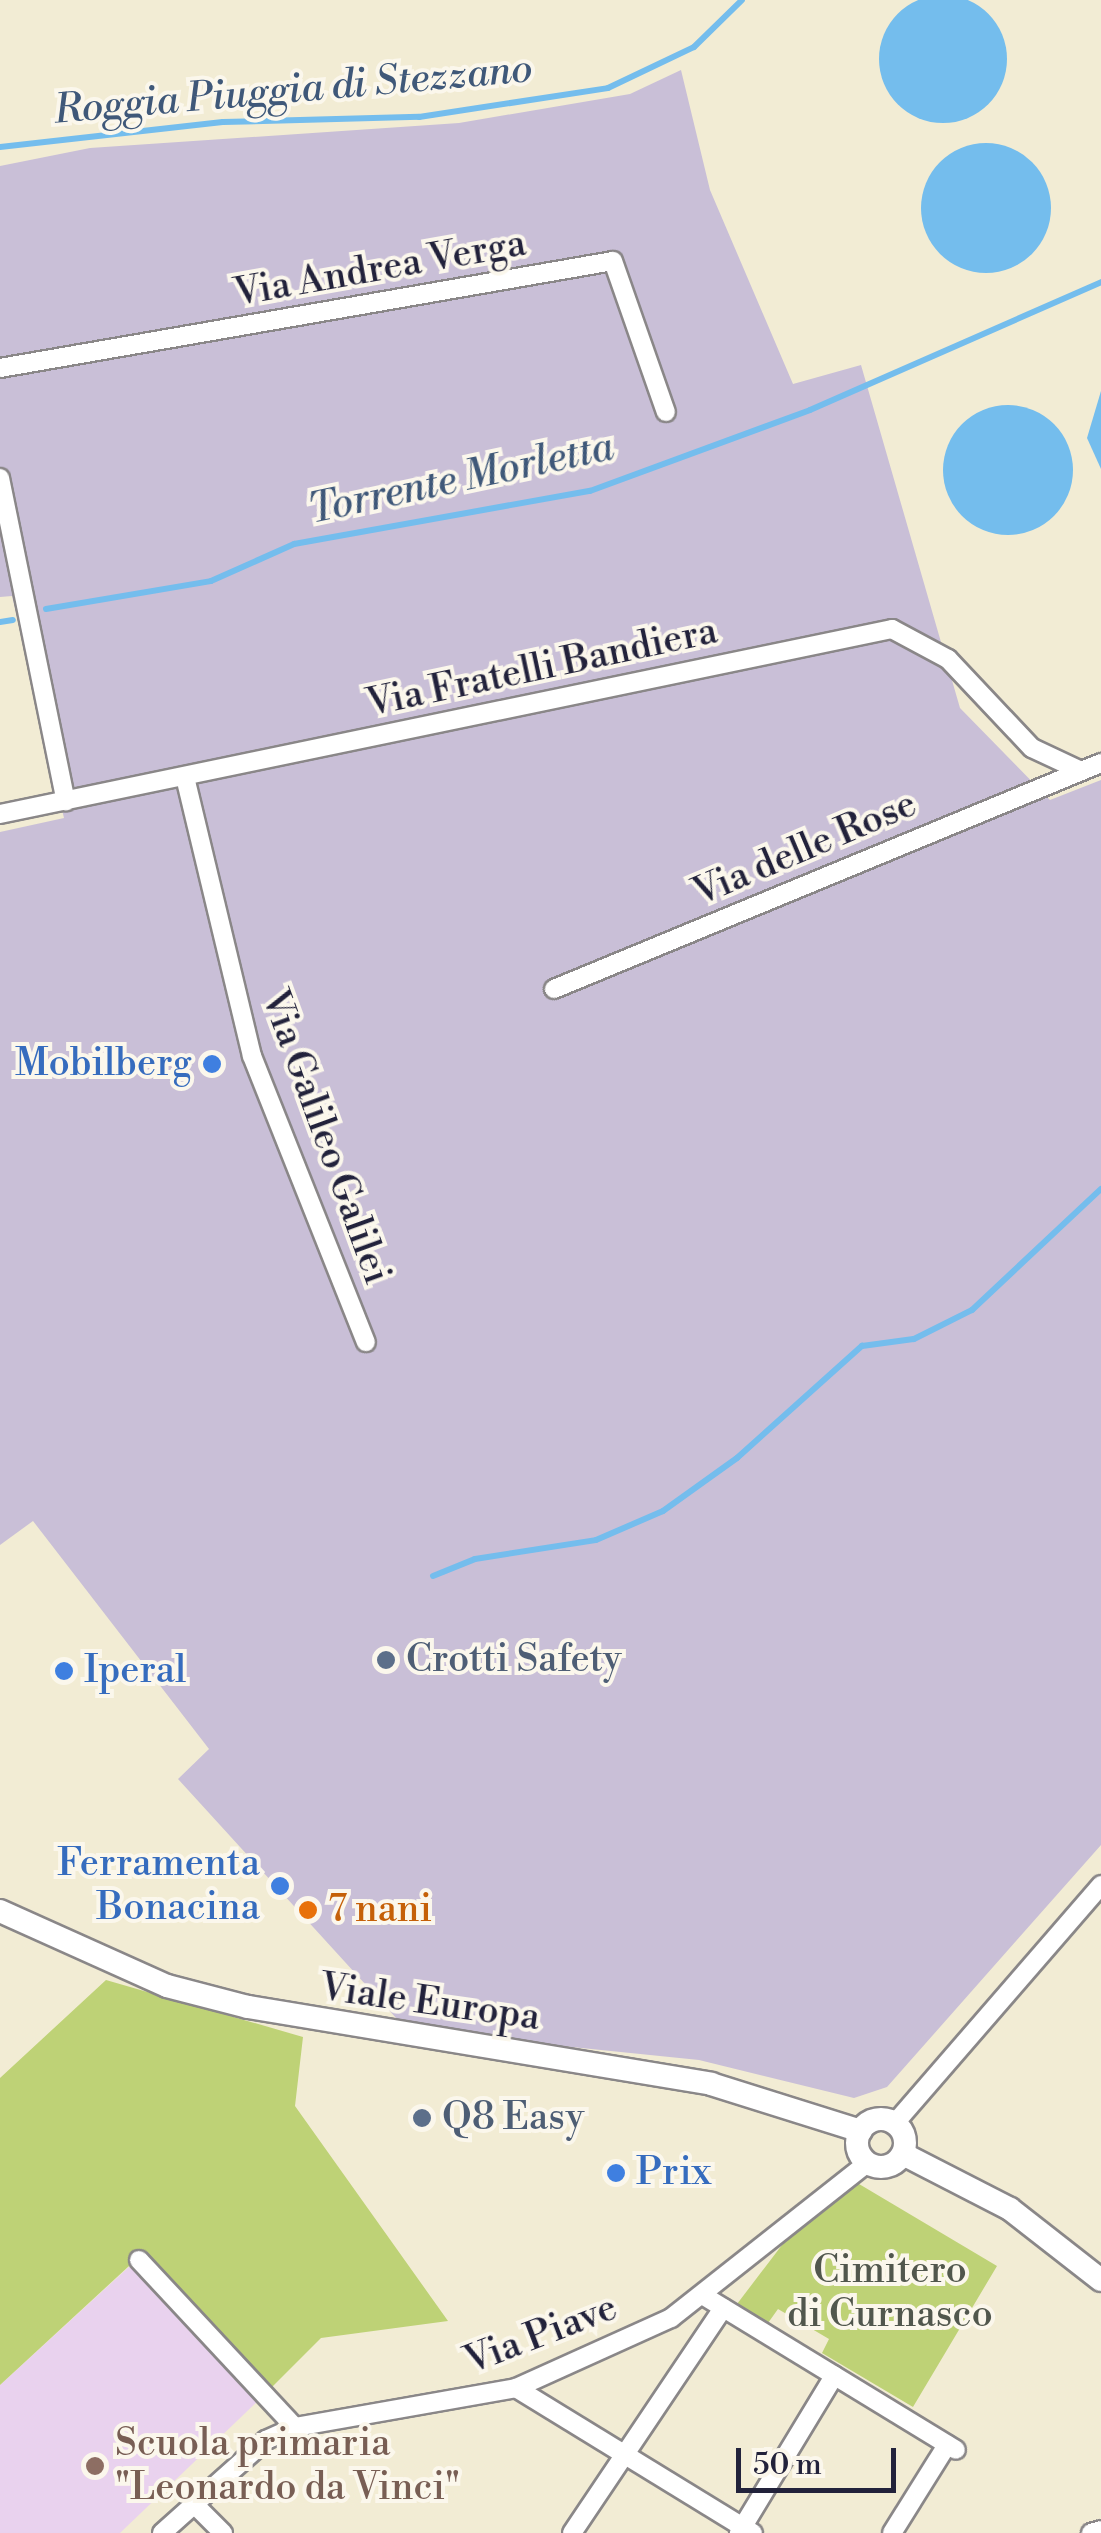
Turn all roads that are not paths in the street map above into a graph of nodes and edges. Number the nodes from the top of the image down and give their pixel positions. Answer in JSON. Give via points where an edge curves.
{"nodes":[{"id":1,"x":0,"y":368,"type":"edge"},
{"id":2,"x":666,"y":412,"type":"dead end"},
{"id":3,"x":0,"y":478,"type":"edge"},
{"id":4,"x":1101,"y":764,"type":"edge"},
{"id":5,"x":1081,"y":771,"type":"junction"},
{"id":6,"x":185,"y":778,"type":"junction"},
{"id":7,"x":66,"y":802,"type":"junction"},
{"id":8,"x":0,"y":814,"type":"edge"},
{"id":9,"x":554,"y":989,"type":"dead end"},
{"id":10,"x":366,"y":1342,"type":"dead end"},
{"id":11,"x":1101,"y":1884,"type":"edge"},
{"id":12,"x":0,"y":1911,"type":"edge"},
{"id":13,"x":894,"y":2123,"type":"junction"},
{"id":14,"x":860,"y":2131,"type":"junction"},
{"id":15,"x":903,"y":2154,"type":"junction"},
{"id":16,"x":867,"y":2163,"type":"junction"},
{"id":17,"x":139,"y":2260,"type":"dead end"},
{"id":18,"x":1101,"y":2280,"type":"edge"},
{"id":19,"x":704,"y":2296,"type":"junction"},
{"id":20,"x":723,"y":2308,"type":"junction"},
{"id":21,"x":834,"y":2376,"type":"junction"},
{"id":22,"x":516,"y":2388,"type":"junction"},
{"id":23,"x":295,"y":2427,"type":"junction"},
{"id":24,"x":629,"y":2458,"type":"junction"},
{"id":25,"x":194,"y":2504,"type":"junction"},
{"id":26,"x":1101,"y":2530,"type":"edge"},
{"id":27,"x":745,"y":2531,"type":"edge"},
{"id":28,"x":162,"y":2533,"type":"edge"},
{"id":29,"x":222,"y":2533,"type":"edge"},
{"id":30,"x":572,"y":2533,"type":"edge"},
{"id":31,"x":892,"y":2533,"type":"edge"},
{"id":32,"x":1091,"y":2533,"type":"edge"}],
"edges":[{"from":1,"to":2,"type":"street","name":"Via Andrea Verga","via":[[613,261]]},
{"from":3,"to":7,"type":"street"},
{"from":4,"to":5,"type":"street","name":"Via delle Rose"},
{"from":5,"to":6,"type":"street","name":"Via Fratelli Bandiera","via":[[1053,759],[948,659],[892,629]]},
{"from":5,"to":9,"type":"street","name":"Via delle Rose"},
{"from":6,"to":7,"type":"street","name":"Via Fratelli Bandiera"},
{"from":6,"to":10,"type":"street","name":"Via Galileo Galilei","via":[[252,1056]]},
{"from":7,"to":8,"type":"street","name":"Via Fratelli Bandiera"},
{"from":11,"to":13,"type":"street"},
{"from":12,"to":14,"type":"street","name":"Viale Europa","via":[[167,1986],[248,2007],[711,2084]]},
{"from":13,"to":14,"type":"street","via":[[872,2121]]},
{"from":13,"to":15,"type":"street"},
{"from":14,"to":16,"type":"street"},
{"from":15,"to":16,"type":"street","via":[[887,2167]]},
{"from":15,"to":18,"type":"street","via":[[1010,2210]]},
{"from":16,"to":19,"type":"street","name":"Via Piave"},
{"from":17,"to":23,"type":"street"},
{"from":19,"to":20,"type":"street"},
{"from":19,"to":22,"type":"street","name":"Via Piave"},
{"from":20,"to":21,"type":"street"},
{"from":20,"to":24,"type":"street"},
{"from":21,"to":27,"type":"street"},
{"from":21,"to":31,"type":"street","via":[[952,2448]]},
{"from":22,"to":23,"type":"street","name":"Via Piave"},
{"from":22,"to":24,"type":"street"},
{"from":23,"to":25,"type":"street","name":"Via Piave","via":[[266,2440]]},
{"from":24,"to":27,"type":"street"},
{"from":24,"to":30,"type":"street"},
{"from":25,"to":28,"type":"street","name":"Via Piave"},
{"from":25,"to":29,"type":"street"},
{"from":26,"to":32,"type":"street"}]}
